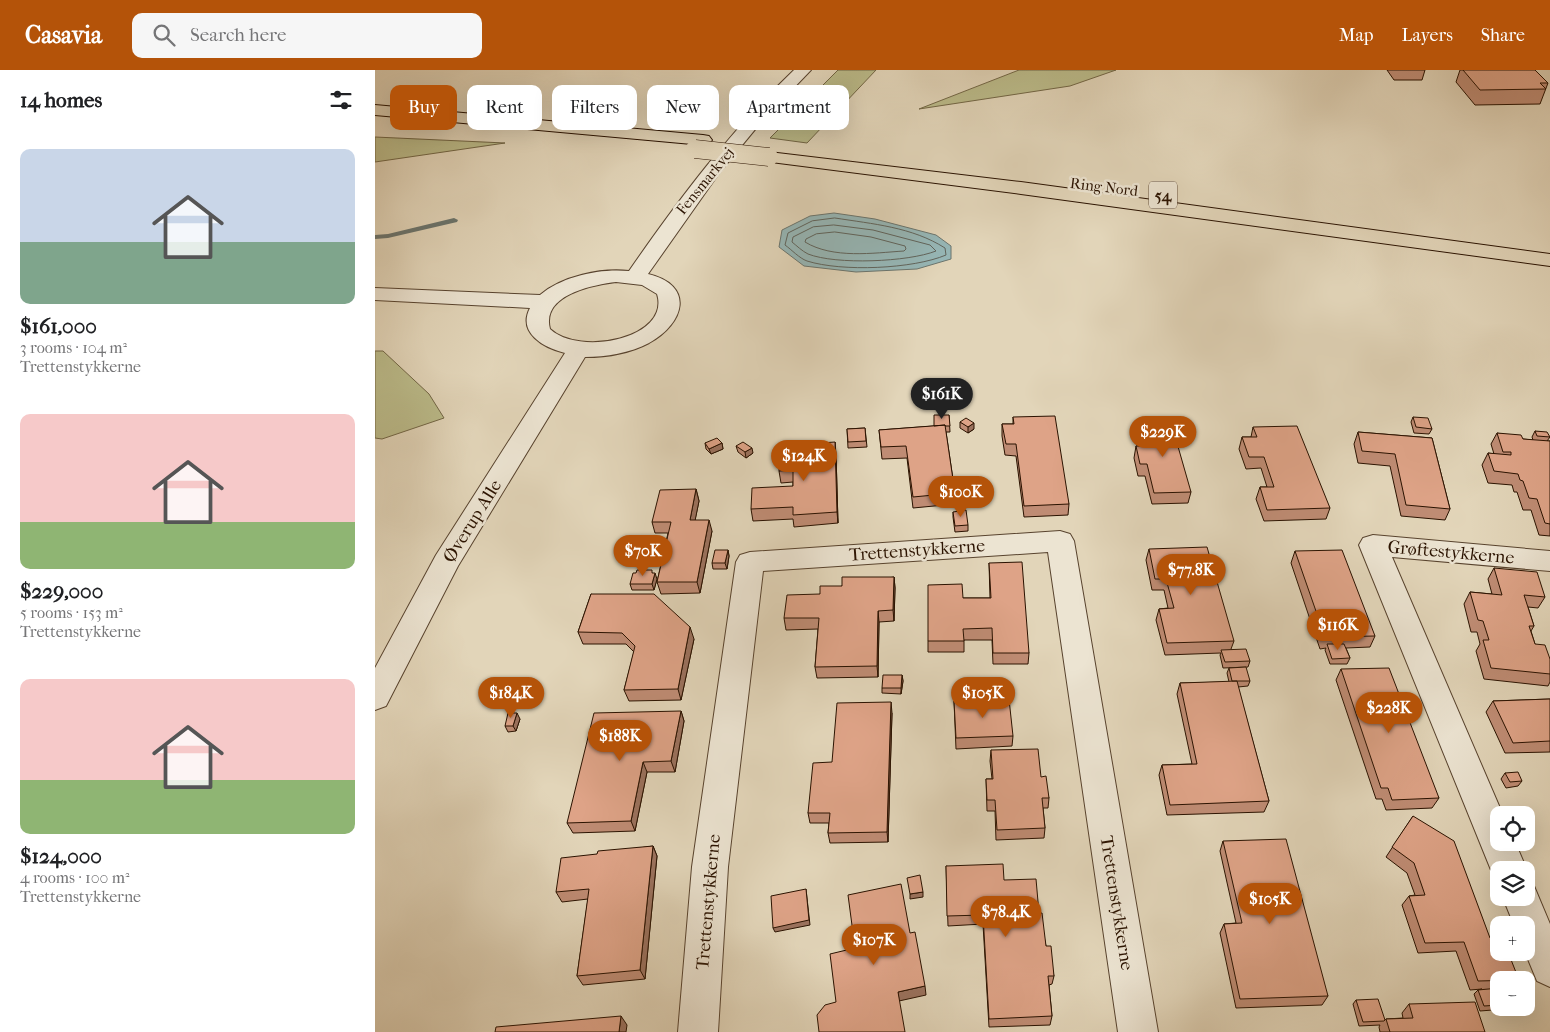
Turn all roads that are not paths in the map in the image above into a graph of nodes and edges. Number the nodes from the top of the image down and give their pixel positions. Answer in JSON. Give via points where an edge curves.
{"nodes":[{"id":1,"x":803,"y":70,"type":"edge"},
{"id":2,"x":375,"y":110,"type":"edge"},
{"id":3,"x":375,"y":119,"type":"edge"},
{"id":4,"x":699,"y":144,"type":"junction"},
{"id":5,"x":772,"y":152,"type":"junction"},
{"id":6,"x":1550,"y":246,"type":"edge"},
{"id":7,"x":1550,"y":260,"type":"edge"},
{"id":8,"x":635,"y":277,"type":"junction"},
{"id":9,"x":375,"y":294,"type":"edge"},
{"id":10,"x":546,"y":302,"type":"junction"},
{"id":11,"x":578,"y":350,"type":"junction"},
{"id":12,"x":1550,"y":561,"type":"edge"},
{"id":13,"x":375,"y":697,"type":"edge"},
{"id":14,"x":1505,"y":861,"type":"edge"},
{"id":15,"x":1524,"y":906,"type":"edge"},
{"id":16,"x":1550,"y":968,"type":"edge"},
{"id":17,"x":697,"y":1032,"type":"edge"},
{"id":18,"x":1138,"y":1032,"type":"edge"}],
"edges":[{"from":1,"to":8,"type":"street","name":"Fensmarkvej","via":[[764,109],[709,174]]},
{"from":2,"to":4,"type":"highway","number":"54"},
{"from":3,"to":4,"type":"highway","number":"54"},
{"from":4,"to":5,"type":"highway","number":"54","bridge":true},
{"from":5,"to":6,"type":"highway","name":"Ring Nord","number":"54","via":[[1036,178]]},
{"from":5,"to":7,"type":"highway","number":"54"},
{"from":8,"to":10,"type":"street","via":[[595,278],[576,283]]},
{"from":8,"to":11,"type":"street","via":[[664,290],[670,301],[668,313],[659,326],[644,337],[623,345]]},
{"from":9,"to":10,"type":"street"},
{"from":10,"to":11,"type":"street","via":[[538,314],[538,326],[545,337]]},
{"from":11,"to":13,"type":"street","name":"Øverup Alle","via":[[445,562]]},
{"from":12,"to":14,"type":"street","name":"Grøftestykkerne","via":[[1373,546]]},
{"from":15,"to":16,"type":"street"},
{"from":17,"to":18,"type":"street","name":"Trettenstykkerne","via":[[710,867],[750,562],[1059,540]]}]}
